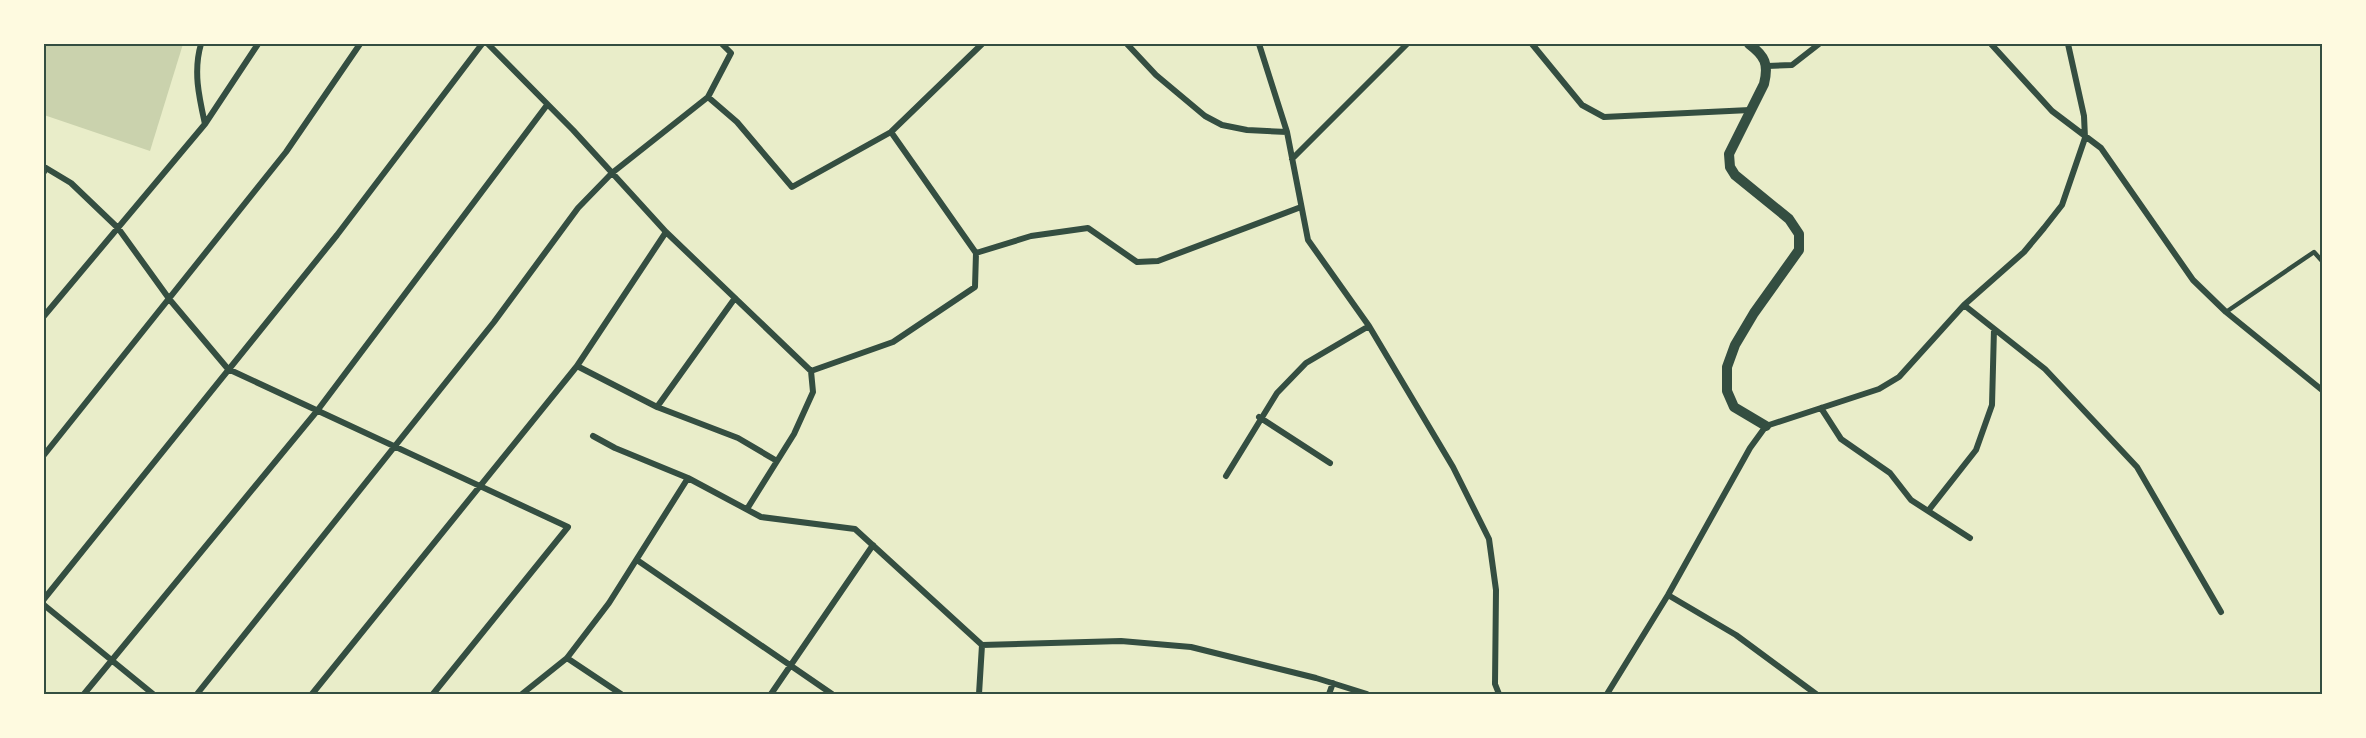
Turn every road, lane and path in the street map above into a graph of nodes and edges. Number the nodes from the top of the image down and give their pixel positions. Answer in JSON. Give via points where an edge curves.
{"nodes":[{"id":1,"x":201,"y":44,"type":"edge"},
{"id":2,"x":258,"y":44,"type":"edge"},
{"id":3,"x":360,"y":44,"type":"edge"},
{"id":4,"x":482,"y":44,"type":"edge"},
{"id":5,"x":488,"y":44,"type":"edge"},
{"id":6,"x":722,"y":44,"type":"edge"},
{"id":7,"x":982,"y":44,"type":"edge"},
{"id":8,"x":1127,"y":44,"type":"edge"},
{"id":9,"x":1259,"y":44,"type":"edge"},
{"id":10,"x":1407,"y":44,"type":"edge"},
{"id":11,"x":1533,"y":44,"type":"edge"},
{"id":12,"x":1749,"y":44,"type":"edge"},
{"id":13,"x":1819,"y":44,"type":"edge"},
{"id":14,"x":1991,"y":44,"type":"edge"},
{"id":15,"x":2068,"y":44,"type":"edge"},
{"id":16,"x":1767,"y":66,"type":"junction"},
{"id":17,"x":708,"y":97,"type":"junction"},
{"id":18,"x":547,"y":105,"type":"junction"},
{"id":19,"x":1750,"y":110,"type":"junction"},
{"id":20,"x":205,"y":124,"type":"junction"},
{"id":21,"x":891,"y":132,"type":"junction"},
{"id":22,"x":1287,"y":132,"type":"junction"},
{"id":23,"x":2085,"y":138,"type":"junction"},
{"id":24,"x":1292,"y":159,"type":"junction"},
{"id":25,"x":44,"y":172,"type":"edge"},
{"id":26,"x":612,"y":173,"type":"junction"},
{"id":27,"x":1302,"y":207,"type":"junction"},
{"id":28,"x":118,"y":228,"type":"junction"},
{"id":29,"x":666,"y":232,"type":"junction"},
{"id":30,"x":976,"y":253,"type":"junction"},
{"id":31,"x":2322,"y":261,"type":"edge"},
{"id":32,"x":735,"y":298,"type":"junction"},
{"id":33,"x":170,"y":300,"type":"junction"},
{"id":34,"x":1964,"y":305,"type":"junction"},
{"id":35,"x":2226,"y":312,"type":"junction"},
{"id":36,"x":44,"y":316,"type":"edge"},
{"id":37,"x":1370,"y":326,"type":"junction"},
{"id":38,"x":1994,"y":329,"type":"junction"},
{"id":39,"x":576,"y":366,"type":"junction"},
{"id":40,"x":228,"y":369,"type":"junction"},
{"id":41,"x":811,"y":371,"type":"junction"},
{"id":42,"x":2322,"y":390,"type":"edge"},
{"id":43,"x":657,"y":407,"type":"junction"},
{"id":44,"x":1821,"y":408,"type":"junction"},
{"id":45,"x":317,"y":411,"type":"junction"},
{"id":46,"x":1259,"y":417,"type":"junction"},
{"id":47,"x":1766,"y":426,"type":"junction"},
{"id":48,"x":593,"y":436,"type":"dead end"},
{"id":49,"x":394,"y":447,"type":"junction"},
{"id":50,"x":44,"y":455,"type":"edge"},
{"id":51,"x":777,"y":461,"type":"junction"},
{"id":52,"x":1330,"y":463,"type":"dead end"},
{"id":53,"x":1226,"y":476,"type":"dead end"},
{"id":54,"x":688,"y":478,"type":"junction"},
{"id":55,"x":480,"y":486,"type":"junction"},
{"id":56,"x":747,"y":509,"type":"junction"},
{"id":57,"x":1928,"y":511,"type":"junction"},
{"id":58,"x":1970,"y":538,"type":"dead end"},
{"id":59,"x":873,"y":545,"type":"junction"},
{"id":60,"x":637,"y":560,"type":"junction"},
{"id":61,"x":1668,"y":594,"type":"junction"},
{"id":62,"x":44,"y":599,"type":"edge"},
{"id":63,"x":44,"y":604,"type":"edge"},
{"id":64,"x":2221,"y":612,"type":"dead end"},
{"id":65,"x":982,"y":645,"type":"junction"},
{"id":66,"x":567,"y":658,"type":"junction"},
{"id":67,"x":111,"y":660,"type":"junction"},
{"id":68,"x":790,"y":666,"type":"junction"},
{"id":69,"x":1333,"y":683,"type":"junction"},
{"id":70,"x":84,"y":694,"type":"edge"},
{"id":71,"x":153,"y":694,"type":"edge"},
{"id":72,"x":197,"y":694,"type":"edge"},
{"id":73,"x":312,"y":694,"type":"edge"},
{"id":74,"x":433,"y":694,"type":"edge"},
{"id":75,"x":522,"y":694,"type":"edge"},
{"id":76,"x":621,"y":694,"type":"edge"},
{"id":77,"x":771,"y":694,"type":"edge"},
{"id":78,"x":832,"y":694,"type":"edge"},
{"id":79,"x":979,"y":694,"type":"edge"},
{"id":80,"x":1329,"y":694,"type":"edge"},
{"id":81,"x":1367,"y":694,"type":"edge"},
{"id":82,"x":1499,"y":694,"type":"edge"},
{"id":83,"x":1607,"y":694,"type":"edge"},
{"id":84,"x":1816,"y":694,"type":"edge"}],
"edges":[{"from":1,"to":20,"type":"street","via":[[196,59]]},
{"from":2,"to":20,"type":"street"},
{"from":3,"to":33,"type":"street","via":[[286,152]]},
{"from":4,"to":40,"type":"street","via":[[337,235]]},
{"from":5,"to":18,"type":"street"},
{"from":6,"to":17,"type":"street","via":[[731,53]]},
{"from":7,"to":21,"type":"street"},
{"from":8,"to":22,"type":"street","via":[[1156,75],[1205,116],[1222,125],[1247,130]]},
{"from":9,"to":22,"type":"street"},
{"from":10,"to":24,"type":"street"},
{"from":11,"to":19,"type":"street","via":[[1582,105],[1604,117]]},
{"from":12,"to":16,"type":"street","via":[[1761,53]]},
{"from":13,"to":16,"type":"street","via":[[1792,65]]},
{"from":14,"to":23,"type":"street","via":[[2052,111]]},
{"from":15,"to":23,"type":"street"},
{"from":16,"to":19,"type":"street","via":[[1764,84]]},
{"from":17,"to":21,"type":"street","via":[[737,122],[792,187]]},
{"from":17,"to":26,"type":"street"},
{"from":18,"to":26,"type":"street"},
{"from":18,"to":45,"type":"street"},
{"from":19,"to":47,"type":"street","via":[[1729,154],[1730,167],[1789,219],[1799,234],[1799,250],[1754,313],[1727,367],[1727,391],[1734,407]]},
{"from":20,"to":28,"type":"street"},
{"from":21,"to":30,"type":"street"},
{"from":22,"to":24,"type":"street"},
{"from":23,"to":34,"type":"street","via":[[2062,205],[2024,252]]},
{"from":23,"to":35,"type":"street","via":[[2102,148],[2193,280]]},
{"from":24,"to":27,"type":"street"},
{"from":25,"to":28,"type":"street","via":[[46,168],[71,183]]},
{"from":26,"to":29,"type":"street"},
{"from":26,"to":49,"type":"street","via":[[578,208]]},
{"from":27,"to":30,"type":"street","via":[[1158,261],[1137,261],[1088,228],[1031,236]]},
{"from":27,"to":37,"type":"street","via":[[1308,240]]},
{"from":28,"to":33,"type":"street"},
{"from":28,"to":36,"type":"street"},
{"from":29,"to":32,"type":"street"},
{"from":29,"to":39,"type":"street"},
{"from":30,"to":41,"type":"street","via":[[975,287],[893,342]]},
{"from":31,"to":35,"type":"lane","via":[[2314,252]]},
{"from":32,"to":41,"type":"street"},
{"from":32,"to":43,"type":"street"},
{"from":33,"to":40,"type":"street"},
{"from":33,"to":50,"type":"street"},
{"from":34,"to":38,"type":"street"},
{"from":34,"to":44,"type":"street","via":[[1899,377],[1879,389]]},
{"from":35,"to":42,"type":"street"},
{"from":37,"to":46,"type":"street","via":[[1306,363]]},
{"from":37,"to":82,"type":"street","via":[[1459,477],[1489,539],[1496,590],[1495,684]]},
{"from":38,"to":57,"type":"street","via":[[1992,405],[1976,450]]},
{"from":38,"to":64,"type":"street","via":[[2045,369],[2137,467]]},
{"from":39,"to":43,"type":"street"},
{"from":39,"to":55,"type":"street"},
{"from":40,"to":45,"type":"street"},
{"from":40,"to":62,"type":"street"},
{"from":41,"to":51,"type":"street","via":[[813,392]]},
{"from":43,"to":51,"type":"street","via":[[738,438]]},
{"from":44,"to":47,"type":"street"},
{"from":44,"to":57,"type":"street","via":[[1841,439],[1890,473],[1911,500]]},
{"from":45,"to":49,"type":"street"},
{"from":45,"to":67,"type":"street"},
{"from":46,"to":52,"type":"street"},
{"from":46,"to":53,"type":"street"},
{"from":47,"to":61,"type":"street","via":[[1749,447]]},
{"from":48,"to":54,"type":"street"},
{"from":49,"to":55,"type":"street"},
{"from":49,"to":72,"type":"street"},
{"from":51,"to":56,"type":"street"},
{"from":54,"to":56,"type":"street"},
{"from":54,"to":60,"type":"street"},
{"from":55,"to":73,"type":"street"},
{"from":55,"to":74,"type":"street","via":[[568,527]]},
{"from":56,"to":59,"type":"street","via":[[761,517],[855,529]]},
{"from":57,"to":58,"type":"street"},
{"from":59,"to":65,"type":"street"},
{"from":59,"to":68,"type":"street"},
{"from":60,"to":66,"type":"street"},
{"from":60,"to":68,"type":"street"},
{"from":61,"to":83,"type":"street"},
{"from":61,"to":84,"type":"street","via":[[1736,635]]},
{"from":63,"to":67,"type":"street"},
{"from":65,"to":69,"type":"street","via":[[1121,641],[1191,647]]},
{"from":65,"to":79,"type":"street"},
{"from":66,"to":75,"type":"street"},
{"from":66,"to":76,"type":"street"},
{"from":67,"to":70,"type":"street"},
{"from":67,"to":71,"type":"street"},
{"from":68,"to":77,"type":"street"},
{"from":68,"to":78,"type":"street"},
{"from":69,"to":80,"type":"street"},
{"from":69,"to":81,"type":"street"}]}
